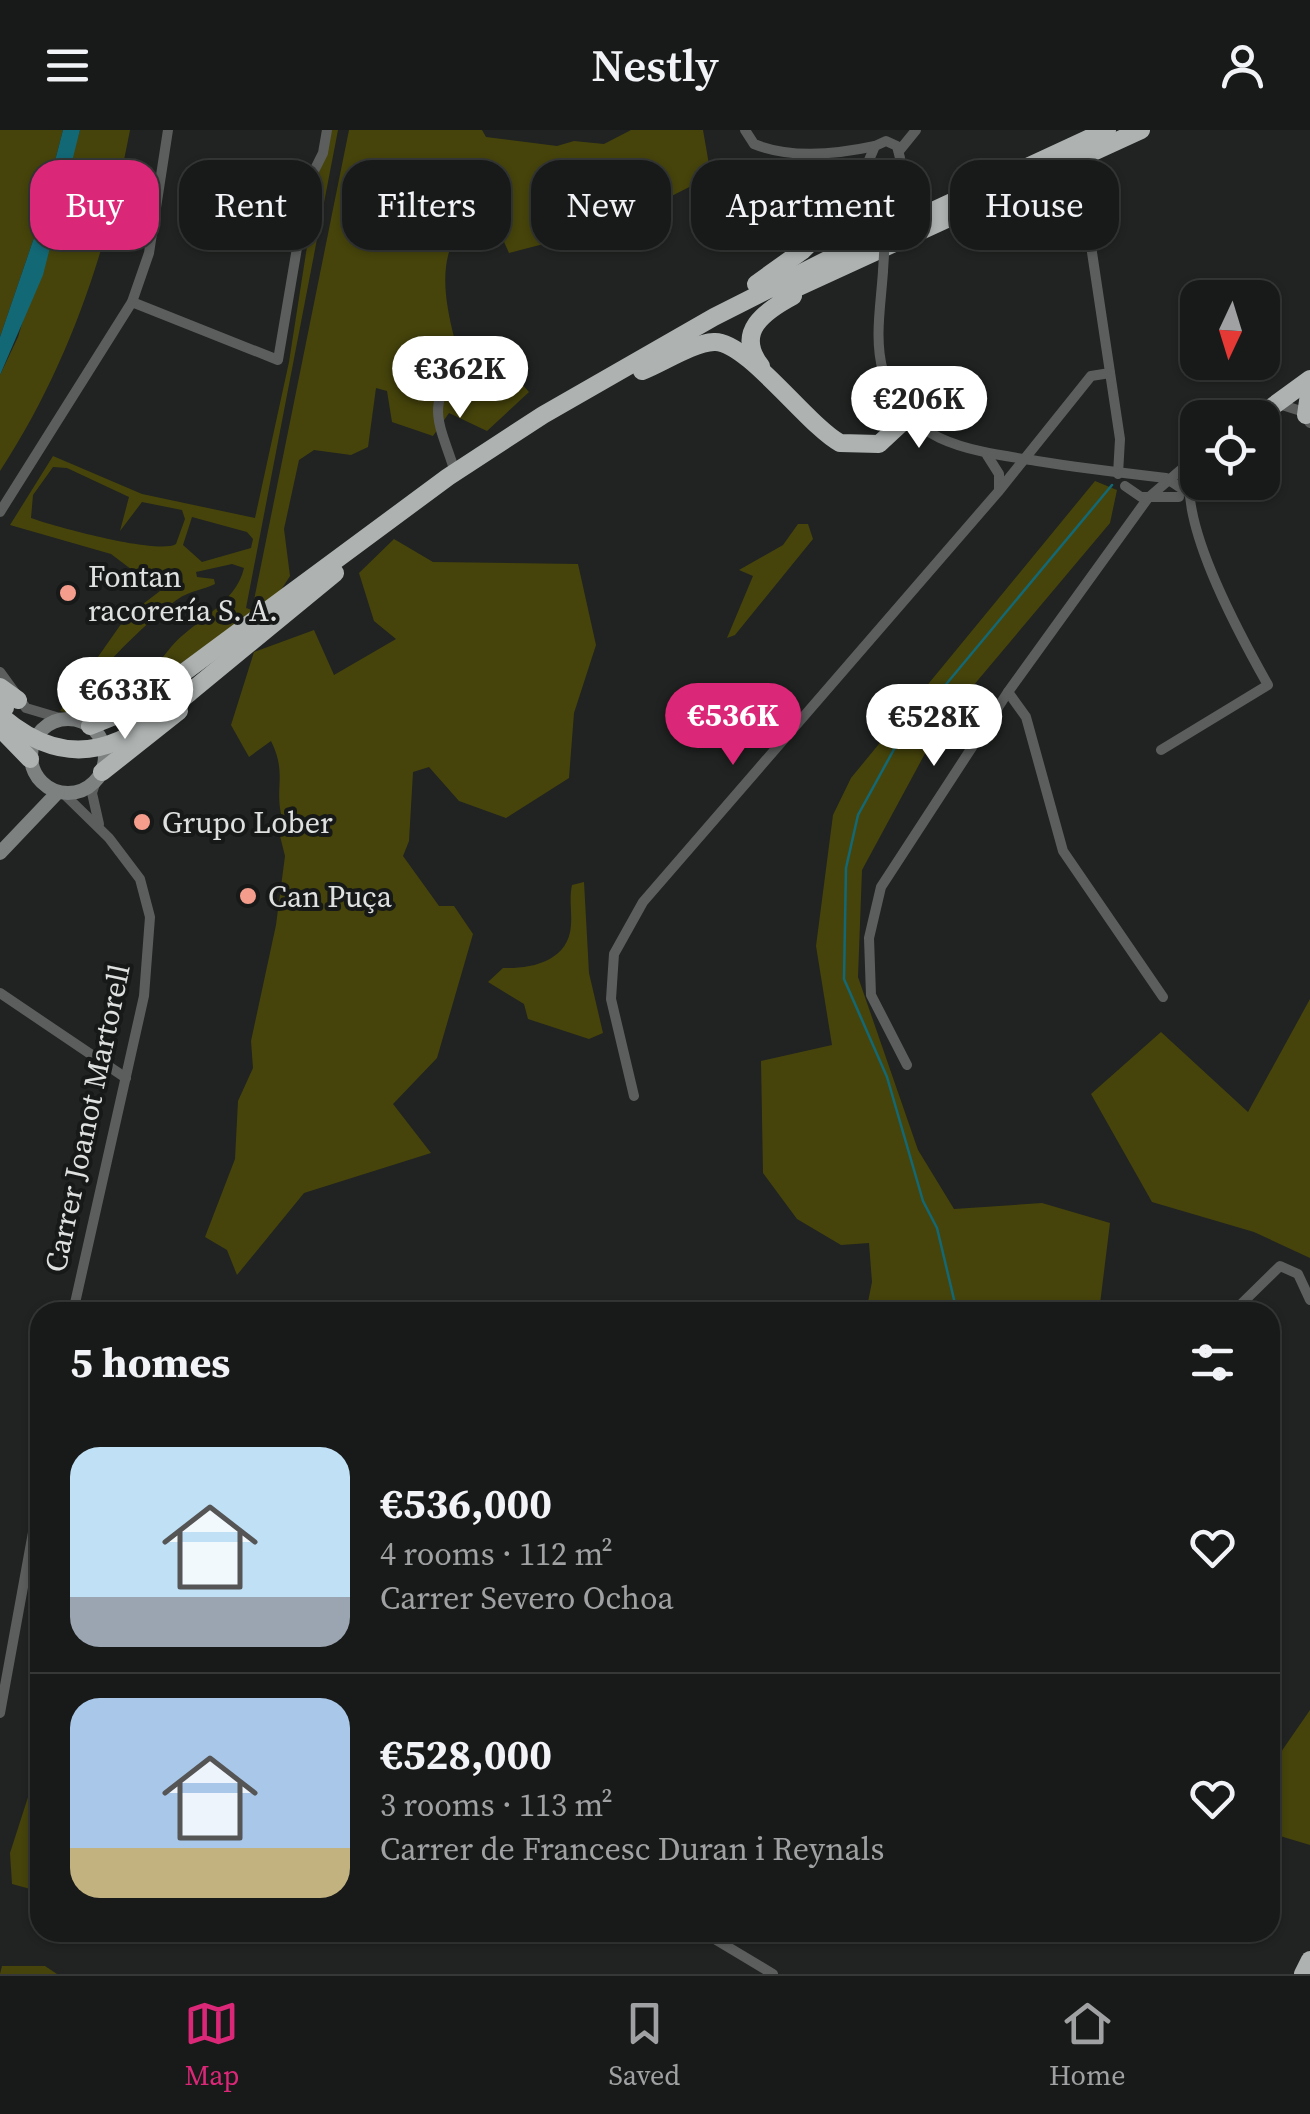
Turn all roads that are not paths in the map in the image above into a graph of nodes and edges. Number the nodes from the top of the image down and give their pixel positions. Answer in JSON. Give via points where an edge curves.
{"nodes":[{"id":1,"x":168,"y":130,"type":"edge"},
{"id":2,"x":327,"y":130,"type":"edge"},
{"id":3,"x":897,"y":130,"type":"edge"},
{"id":4,"x":908,"y":130,"type":"edge"},
{"id":5,"x":916,"y":130,"type":"edge"},
{"id":6,"x":1107,"y":130,"type":"edge"},
{"id":7,"x":1141,"y":130,"type":"edge"},
{"id":8,"x":747,"y":134,"type":"edge"},
{"id":9,"x":880,"y":144,"type":"junction"},
{"id":10,"x":903,"y":148,"type":"junction"},
{"id":11,"x":841,"y":153,"type":"junction"},
{"id":12,"x":854,"y":160,"type":"edge"},
{"id":13,"x":870,"y":160,"type":"edge"},
{"id":14,"x":896,"y":160,"type":"edge"},
{"id":15,"x":1078,"y":160,"type":"edge"},
{"id":16,"x":950,"y":219,"type":"edge"},
{"id":17,"x":803,"y":250,"type":"edge"},
{"id":18,"x":884,"y":250,"type":"edge"},
{"id":19,"x":1092,"y":250,"type":"edge"},
{"id":20,"x":805,"y":286,"type":"junction"},
{"id":21,"x":132,"y":302,"type":"junction"},
{"id":22,"x":714,"y":317,"type":"junction"},
{"id":23,"x":462,"y":367,"type":"dead end"},
{"id":24,"x":642,"y":371,"type":"junction"},
{"id":25,"x":1110,"y":373,"type":"junction"},
{"id":26,"x":766,"y":375,"type":"junction"},
{"id":27,"x":1310,"y":379,"type":"edge"},
{"id":28,"x":1310,"y":387,"type":"edge"},
{"id":29,"x":1280,"y":400,"type":"edge"},
{"id":30,"x":1280,"y":407,"type":"edge"},
{"id":31,"x":908,"y":417,"type":"junction"},
{"id":32,"x":1308,"y":419,"type":"edge"},
{"id":33,"x":987,"y":454,"type":"junction"},
{"id":34,"x":1025,"y":459,"type":"junction"},
{"id":35,"x":1180,"y":468,"type":"edge"},
{"id":36,"x":454,"y":472,"type":"junction"},
{"id":37,"x":1123,"y":478,"type":"junction"},
{"id":38,"x":1166,"y":478,"type":"junction"},
{"id":39,"x":1180,"y":491,"type":"edge"},
{"id":40,"x":998,"y":492,"type":"junction"},
{"id":41,"x":1180,"y":494,"type":"edge"},
{"id":42,"x":1145,"y":500,"type":"junction"},
{"id":43,"x":1186,"y":500,"type":"edge"},
{"id":44,"x":0,"y":512,"type":"edge"},
{"id":45,"x":1129,"y":524,"type":"junction"},
{"id":46,"x":324,"y":568,"type":"junction"},
{"id":47,"x":274,"y":622,"type":"junction"},
{"id":48,"x":0,"y":672,"type":"edge"},
{"id":49,"x":0,"y":687,"type":"edge"},
{"id":50,"x":187,"y":688,"type":"junction"},
{"id":51,"x":1008,"y":692,"type":"junction"},
{"id":52,"x":5,"y":709,"type":"edge"},
{"id":53,"x":63,"y":719,"type":"junction"},
{"id":54,"x":90,"y":726,"type":"junction"},
{"id":55,"x":0,"y":728,"type":"edge"},
{"id":56,"x":1160,"y":750,"type":"dead end"},
{"id":57,"x":30,"y":758,"type":"junction"},
{"id":58,"x":99,"y":776,"type":"junction"},
{"id":59,"x":39,"y":780,"type":"junction"},
{"id":60,"x":61,"y":793,"type":"junction"},
{"id":61,"x":32,"y":815,"type":"junction"},
{"id":62,"x":100,"y":830,"type":"junction"},
{"id":63,"x":0,"y":852,"type":"edge"},
{"id":64,"x":0,"y":993,"type":"edge"},
{"id":65,"x":1162,"y":997,"type":"dead end"},
{"id":66,"x":907,"y":1065,"type":"dead end"},
{"id":67,"x":126,"y":1078,"type":"junction"},
{"id":68,"x":634,"y":1096,"type":"dead end"},
{"id":69,"x":1310,"y":1300,"type":"edge"},
{"id":70,"x":75,"y":1302,"type":"edge"},
{"id":71,"x":1243,"y":1302,"type":"edge"},
{"id":72,"x":30,"y":1539,"type":"edge"},
{"id":73,"x":6,"y":1648,"type":"edge"},
{"id":74,"x":0,"y":1713,"type":"edge"},
{"id":75,"x":720,"y":1942,"type":"edge"},
{"id":76,"x":1310,"y":1960,"type":"edge"},
{"id":77,"x":773,"y":1974,"type":"edge"},
{"id":78,"x":1303,"y":1974,"type":"edge"}],
"edges":[{"from":1,"to":21,"type":"street","via":[[148,254]]},
{"from":2,"to":21,"type":"street","via":[[308,183],[278,360]]},
{"from":3,"to":9,"type":"street"},
{"from":4,"to":10,"type":"street"},
{"from":5,"to":10,"type":"street"},
{"from":6,"to":22,"type":"highway"},
{"from":7,"to":15,"type":"highway"},
{"from":8,"to":11,"type":"street","via":[[772,149]]},
{"from":9,"to":10,"type":"street"},
{"from":9,"to":11,"type":"street"},
{"from":9,"to":13,"type":"street"},
{"from":10,"to":14,"type":"street"},
{"from":11,"to":12,"type":"street"},
{"from":16,"to":20,"type":"highway"},
{"from":17,"to":22,"type":"highway"},
{"from":18,"to":31,"type":"street","bridge":true,"via":[[882,370]]},
{"from":19,"to":25,"type":"street"},
{"from":20,"to":24,"type":"highway"},
{"from":20,"to":26,"type":"highway","via":[[754,324],[752,351]]},
{"from":21,"to":44,"type":"street"},
{"from":22,"to":36,"type":"highway"},
{"from":23,"to":36,"type":"street","via":[[440,387],[436,409]]},
{"from":24,"to":26,"type":"highway","via":[[720,342]]},
{"from":24,"to":47,"type":"highway","via":[[456,485]]},
{"from":25,"to":34,"type":"street","via":[[1091,376]]},
{"from":25,"to":37,"type":"street"},
{"from":26,"to":31,"type":"highway","via":[[840,443],[879,444]]},
{"from":27,"to":29,"type":"highway"},
{"from":28,"to":32,"type":"highway"},
{"from":30,"to":32,"type":"street","via":[[1288,405]]},
{"from":31,"to":33,"type":"street","via":[[933,436]]},
{"from":33,"to":34,"type":"street"},
{"from":33,"to":40,"type":"street","via":[[1000,474]]},
{"from":34,"to":37,"type":"street"},
{"from":34,"to":40,"type":"street"},
{"from":35,"to":38,"type":"street"},
{"from":36,"to":46,"type":"highway"},
{"from":37,"to":38,"type":"street"},
{"from":37,"to":42,"type":"street"},
{"from":37,"to":45,"type":"street"},
{"from":38,"to":39,"type":"street"},
{"from":38,"to":42,"type":"street"},
{"from":40,"to":68,"type":"street","via":[[643,902],[614,954],[611,999]]},
{"from":41,"to":42,"type":"street"},
{"from":42,"to":45,"type":"street"},
{"from":43,"to":56,"type":"street","via":[[1236,626],[1268,684]]},
{"from":45,"to":51,"type":"street"},
{"from":46,"to":50,"type":"highway"},
{"from":46,"to":54,"type":"highway","via":[[137,707]]},
{"from":47,"to":50,"type":"highway"},
{"from":47,"to":58,"type":"highway"},
{"from":48,"to":52,"type":"street"},
{"from":49,"to":52,"type":"highway"},
{"from":50,"to":52,"type":"highway","bridge":true,"via":[[138,732],[93,750],[39,742]]},
{"from":51,"to":65,"type":"street","via":[[1026,717],[1062,850]]},
{"from":51,"to":66,"type":"street","via":[[880,886],[869,938],[871,994]]},
{"from":52,"to":53,"type":"street"},
{"from":53,"to":54,"type":"street"},
{"from":53,"to":57,"type":"street","via":[[42,728]]},
{"from":54,"to":58,"type":"street","via":[[103,744]]},
{"from":55,"to":57,"type":"highway"},
{"from":57,"to":59,"type":"street"},
{"from":58,"to":60,"type":"street","via":[[78,792]]},
{"from":58,"to":62,"type":"street","via":[[92,793]]},
{"from":59,"to":60,"type":"street"},
{"from":59,"to":61,"type":"street"},
{"from":60,"to":61,"type":"street"},
{"from":60,"to":62,"type":"street","name":"Carrer Joanot Martorell"},
{"from":61,"to":63,"type":"street"},
{"from":62,"to":67,"type":"street","name":"Carrer Joanot Martorell","via":[[140,880],[150,917],[144,996]]},
{"from":64,"to":67,"type":"street"},
{"from":67,"to":70,"type":"street","name":"Carrer Joanot Martorell"},
{"from":69,"to":71,"type":"street","via":[[1298,1274],[1280,1266]]},
{"from":72,"to":73,"type":"street"},
{"from":73,"to":74,"type":"street"},
{"from":75,"to":77,"type":"street"},
{"from":76,"to":78,"type":"highway"}]}
